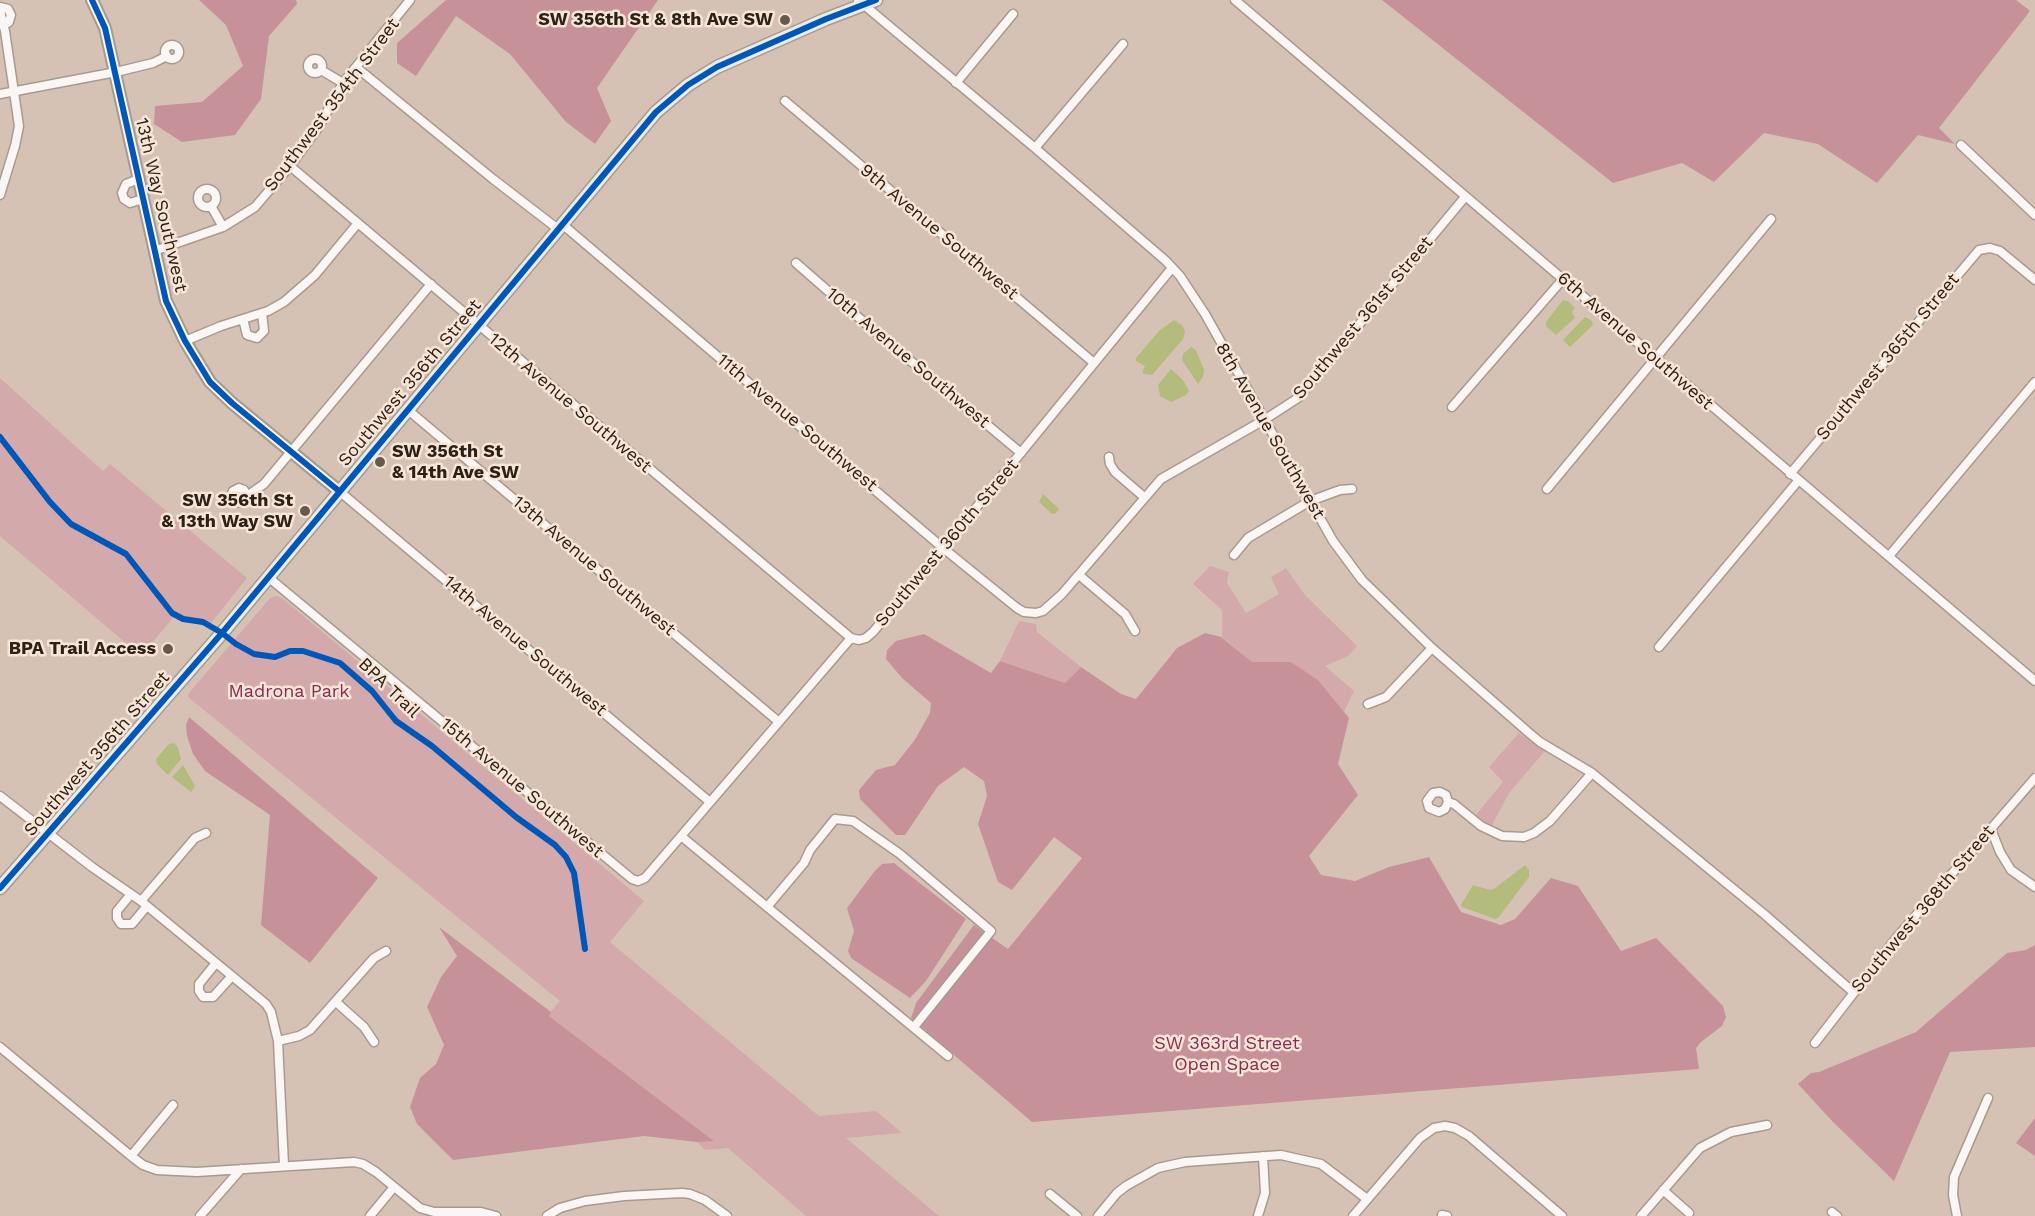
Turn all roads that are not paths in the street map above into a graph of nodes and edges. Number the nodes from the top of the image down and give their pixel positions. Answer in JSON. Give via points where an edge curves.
{"nodes":[{"id":1,"x":92,"y":0,"type":"edge"},
{"id":2,"x":876,"y":0,"type":"edge"},
{"id":3,"x":1235,"y":0,"type":"edge"},
{"id":4,"x":407,"y":1,"type":"edge"},
{"id":5,"x":861,"y":3,"type":"edge"},
{"id":6,"x":0,"y":9,"type":"edge"},
{"id":7,"x":1013,"y":14,"type":"dead end"},
{"id":8,"x":1123,"y":44,"type":"dead end"},
{"id":9,"x":167,"y":56,"type":"dead end"},
{"id":10,"x":356,"y":68,"type":"junction"},
{"id":11,"x":321,"y":70,"type":"dead end"},
{"id":12,"x":116,"y":72,"type":"junction"},
{"id":13,"x":344,"y":82,"type":"junction"},
{"id":14,"x":956,"y":83,"type":"junction"},
{"id":15,"x":15,"y":91,"type":"junction"},
{"id":16,"x":0,"y":94,"type":"edge"},
{"id":17,"x":785,"y":101,"type":"dead end"},
{"id":18,"x":1961,"y":145,"type":"dead end"},
{"id":19,"x":1035,"y":148,"type":"junction"},
{"id":20,"x":290,"y":166,"type":"junction"},
{"id":21,"x":139,"y":179,"type":"junction"},
{"id":22,"x":0,"y":195,"type":"edge"},
{"id":23,"x":1465,"y":197,"type":"junction"},
{"id":24,"x":143,"y":199,"type":"junction"},
{"id":25,"x":212,"y":206,"type":"dead end"},
{"id":26,"x":2035,"y":215,"type":"edge"},
{"id":27,"x":1771,"y":219,"type":"dead end"},
{"id":28,"x":358,"y":223,"type":"junction"},
{"id":29,"x":223,"y":227,"type":"junction"},
{"id":30,"x":560,"y":227,"type":"junction"},
{"id":31,"x":154,"y":251,"type":"junction"},
{"id":32,"x":796,"y":263,"type":"dead end"},
{"id":33,"x":1172,"y":268,"type":"junction"},
{"id":34,"x":1563,"y":279,"type":"junction"},
{"id":35,"x":2035,"y":280,"type":"edge"},
{"id":36,"x":431,"y":284,"type":"junction"},
{"id":37,"x":262,"y":313,"type":"junction"},
{"id":38,"x":243,"y":319,"type":"junction"},
{"id":39,"x":478,"y":325,"type":"junction"},
{"id":40,"x":185,"y":341,"type":"junction"},
{"id":41,"x":1654,"y":358,"type":"junction"},
{"id":42,"x":1094,"y":363,"type":"junction"},
{"id":43,"x":2035,"y":382,"type":"edge"},
{"id":44,"x":1452,"y":407,"type":"dead end"},
{"id":45,"x":408,"y":410,"type":"junction"},
{"id":46,"x":1264,"y":420,"type":"junction"},
{"id":47,"x":291,"y":451,"type":"junction"},
{"id":48,"x":1021,"y":453,"type":"junction"},
{"id":49,"x":1109,"y":457,"type":"dead end"},
{"id":50,"x":1790,"y":474,"type":"junction"},
{"id":51,"x":1798,"y":481,"type":"junction"},
{"id":52,"x":1352,"y":489,"type":"dead end"},
{"id":53,"x":1547,"y":489,"type":"dead end"},
{"id":54,"x":339,"y":491,"type":"junction"},
{"id":55,"x":247,"y":496,"type":"dead end"},
{"id":56,"x":1144,"y":497,"type":"junction"},
{"id":57,"x":1310,"y":501,"type":"junction"},
{"id":58,"x":944,"y":548,"type":"junction"},
{"id":59,"x":1234,"y":555,"type":"dead end"},
{"id":60,"x":1889,"y":556,"type":"junction"},
{"id":61,"x":1079,"y":574,"type":"junction"},
{"id":62,"x":268,"y":577,"type":"junction"},
{"id":63,"x":1036,"y":613,"type":"joint"},
{"id":64,"x":1135,"y":631,"type":"dead end"},
{"id":65,"x":851,"y":638,"type":"junction"},
{"id":66,"x":1659,"y":647,"type":"dead end"},
{"id":67,"x":1432,"y":648,"type":"junction"},
{"id":68,"x":2035,"y":681,"type":"edge"},
{"id":69,"x":1368,"y":704,"type":"dead end"},
{"id":70,"x":779,"y":722,"type":"junction"},
{"id":71,"x":1592,"y":772,"type":"junction"},
{"id":72,"x":2035,"y":777,"type":"edge"},
{"id":73,"x":0,"y":796,"type":"edge"},
{"id":74,"x":710,"y":802,"type":"junction"},
{"id":75,"x":1448,"y":802,"type":"dead end"},
{"id":76,"x":1991,"y":828,"type":"junction"},
{"id":77,"x":206,"y":833,"type":"dead end"},
{"id":78,"x":48,"y":834,"type":"junction"},
{"id":79,"x":681,"y":836,"type":"junction"},
{"id":80,"x":638,"y":881,"type":"joint"},
{"id":81,"x":2035,"y":887,"type":"edge"},
{"id":82,"x":0,"y":888,"type":"edge"},
{"id":83,"x":131,"y":894,"type":"junction"},
{"id":84,"x":144,"y":904,"type":"junction"},
{"id":85,"x":767,"y":907,"type":"junction"},
{"id":86,"x":386,"y":951,"type":"dead end"},
{"id":87,"x":216,"y":963,"type":"junction"},
{"id":88,"x":232,"y":976,"type":"junction"},
{"id":89,"x":1853,"y":992,"type":"junction"},
{"id":90,"x":336,"y":1002,"type":"junction"},
{"id":91,"x":914,"y":1027,"type":"junction"},
{"id":92,"x":278,"y":1041,"type":"junction"},
{"id":93,"x":374,"y":1042,"type":"dead end"},
{"id":94,"x":1815,"y":1043,"type":"dead end"},
{"id":95,"x":0,"y":1047,"type":"edge"},
{"id":96,"x":948,"y":1056,"type":"dead end"},
{"id":97,"x":1988,"y":1098,"type":"dead end"},
{"id":98,"x":173,"y":1105,"type":"dead end"},
{"id":99,"x":1767,"y":1125,"type":"dead end"},
{"id":100,"x":131,"y":1156,"type":"junction"},
{"id":101,"x":1263,"y":1156,"type":"junction"},
{"id":102,"x":284,"y":1165,"type":"junction"},
{"id":103,"x":241,"y":1169,"type":"junction"},
{"id":104,"x":394,"y":1187,"type":"junction"},
{"id":105,"x":1664,"y":1190,"type":"junction"},
{"id":106,"x":1050,"y":1194,"type":"dead end"},
{"id":107,"x":1367,"y":1198,"type":"junction"},
{"id":108,"x":1689,"y":1214,"type":"dead end"},
{"id":109,"x":200,"y":1216,"type":"edge"},
{"id":110,"x":370,"y":1216,"type":"edge"},
{"id":111,"x":496,"y":1216,"type":"edge"},
{"id":112,"x":547,"y":1216,"type":"edge"},
{"id":113,"x":727,"y":1216,"type":"edge"},
{"id":114,"x":1077,"y":1216,"type":"edge"},
{"id":115,"x":1098,"y":1216,"type":"edge"},
{"id":116,"x":1258,"y":1216,"type":"edge"},
{"id":117,"x":1353,"y":1216,"type":"edge"},
{"id":118,"x":1562,"y":1216,"type":"edge"},
{"id":119,"x":1641,"y":1216,"type":"edge"},
{"id":120,"x":1957,"y":1216,"type":"edge"}],
"edges":[{"from":1,"to":12,"type":"street","name":"13th Way Southwest","via":[[105,28]]},
{"from":2,"to":5,"type":"main road","name":"Southwest 356th Street"},
{"from":3,"to":23,"type":"street","name":"6th Avenue Southwest"},
{"from":4,"to":10,"type":"street","name":"Southwest 354th Street"},
{"from":5,"to":14,"type":"street","name":"8th Avenue Southwest"},
{"from":5,"to":30,"type":"main road","name":"Southwest 356th Street","via":[[701,75],[656,112]]},
{"from":6,"to":15,"type":"street"},
{"from":7,"to":14,"type":"street"},
{"from":8,"to":19,"type":"street"},
{"from":9,"to":12,"type":"street"},
{"from":10,"to":13,"type":"street","name":"Southwest 354th Street"},
{"from":10,"to":30,"type":"street","name":"11th Avenue Southwest","via":[[493,179]]},
{"from":11,"to":13,"type":"street"},
{"from":12,"to":15,"type":"street"},
{"from":12,"to":21,"type":"street","name":"13th Way Southwest"},
{"from":13,"to":20,"type":"street","name":"Southwest 354th Street","via":[[318,128]]},
{"from":14,"to":19,"type":"street","name":"8th Avenue Southwest"},
{"from":15,"to":16,"type":"street"},
{"from":15,"to":22,"type":"street","via":[[18,136]]},
{"from":17,"to":42,"type":"street","name":"9th Avenue Southwest"},
{"from":18,"to":26,"type":"street"},
{"from":19,"to":33,"type":"street","name":"8th Avenue Southwest"},
{"from":20,"to":28,"type":"street","name":"12th Avenue Southwest"},
{"from":20,"to":29,"type":"street","name":"Southwest 354th Street","via":[[255,207]]},
{"from":21,"to":24,"type":"street","name":"13th Way Southwest"},
{"from":21,"to":24,"type":"street","name":"13th Way Southwest","via":[[126,184],[122,193],[130,203]]},
{"from":23,"to":34,"type":"street","name":"6th Avenue Southwest"},
{"from":23,"to":46,"type":"street","name":"Southwest 361st Street","via":[[1308,389]]},
{"from":24,"to":31,"type":"street","name":"13th Way Southwest"},
{"from":25,"to":29,"type":"street"},
{"from":27,"to":41,"type":"street"},
{"from":28,"to":36,"type":"street","name":"12th Avenue Southwest"},
{"from":28,"to":37,"type":"street","via":[[305,285]]},
{"from":29,"to":31,"type":"street","name":"Southwest 354th Street"},
{"from":30,"to":39,"type":"main road","name":"Southwest 356th Street"},
{"from":30,"to":58,"type":"street","name":"11th Avenue Southwest"},
{"from":31,"to":40,"type":"street","name":"13th Way Southwest","via":[[166,301]]},
{"from":32,"to":48,"type":"street","name":"10th Avenue Southwest"},
{"from":33,"to":42,"type":"street","name":"Southwest 360th Street"},
{"from":33,"to":46,"type":"street","name":"8th Avenue Southwest","via":[[1205,314]]},
{"from":34,"to":41,"type":"street","name":"6th Avenue Southwest"},
{"from":34,"to":44,"type":"street"},
{"from":35,"to":50,"type":"street","name":"Southwest 365th Street","via":[[2000,251],[1979,250]]},
{"from":36,"to":39,"type":"street","name":"12th Avenue Southwest"},
{"from":36,"to":47,"type":"street"},
{"from":37,"to":38,"type":"street"},
{"from":37,"to":38,"type":"street","via":[[264,331],[257,338],[247,335]]},
{"from":38,"to":40,"type":"street"},
{"from":39,"to":45,"type":"main road","name":"Southwest 356th Street"},
{"from":39,"to":65,"type":"street","name":"12th Avenue Southwest"},
{"from":40,"to":47,"type":"street","name":"13th Way Southwest","via":[[210,382]]},
{"from":41,"to":50,"type":"street","name":"6th Avenue Southwest"},
{"from":41,"to":53,"type":"street"},
{"from":42,"to":48,"type":"street","name":"Southwest 360th Street"},
{"from":43,"to":60,"type":"street"},
{"from":45,"to":54,"type":"main road","name":"Southwest 356th Street"},
{"from":45,"to":70,"type":"street","name":"13th Avenue Southwest"},
{"from":46,"to":56,"type":"street","name":"Southwest 361st Street","via":[[1170,472]]},
{"from":46,"to":57,"type":"street","name":"8th Avenue Southwest"},
{"from":47,"to":54,"type":"street","name":"13th Way Southwest"},
{"from":47,"to":55,"type":"street","via":[[264,483]]},
{"from":48,"to":58,"type":"street","name":"Southwest 360th Street"},
{"from":49,"to":56,"type":"street","via":[[1115,472]]},
{"from":50,"to":51,"type":"street","name":"6th Avenue Southwest"},
{"from":51,"to":60,"type":"street","name":"6th Avenue Southwest"},
{"from":51,"to":66,"type":"street"},
{"from":52,"to":57,"type":"street"},
{"from":54,"to":62,"type":"main road","name":"Southwest 356th Street"},
{"from":54,"to":74,"type":"street","name":"14th Avenue Southwest"},
{"from":56,"to":61,"type":"street","name":"Southwest 361st Street"},
{"from":57,"to":59,"type":"street","via":[[1248,538]]},
{"from":57,"to":67,"type":"street","name":"8th Avenue Southwest","via":[[1351,567]]},
{"from":58,"to":63,"type":"street","name":"11th Avenue Southwest","via":[[1017,608]]},
{"from":58,"to":65,"type":"street","name":"Southwest 360th Street","via":[[873,632],[859,640]]},
{"from":60,"to":68,"type":"street","name":"6th Avenue Southwest"},
{"from":61,"to":63,"type":"street","name":"Southwest 361st Street","via":[[1052,604]]},
{"from":61,"to":64,"type":"street","via":[[1125,615]]},
{"from":62,"to":78,"type":"main road","name":"Southwest 356th Street"},
{"from":62,"to":80,"type":"street","name":"15th Avenue Southwest"},
{"from":65,"to":70,"type":"street","name":"Southwest 360th Street"},
{"from":67,"to":69,"type":"street","via":[[1386,697]]},
{"from":67,"to":71,"type":"street","name":"8th Avenue Southwest","via":[[1540,742]]},
{"from":70,"to":74,"type":"street","name":"Southwest 360th Street"},
{"from":71,"to":75,"type":"street","via":[[1550,821],[1524,837],[1491,832]]},
{"from":71,"to":89,"type":"street","name":"8th Avenue Southwest"},
{"from":72,"to":76,"type":"street","name":"Southwest 368th Street"},
{"from":73,"to":78,"type":"street"},
{"from":74,"to":79,"type":"street","name":"Southwest 360th Street"},
{"from":76,"to":81,"type":"street","via":[[2011,870]]},
{"from":76,"to":89,"type":"street","name":"Southwest 368th Street"},
{"from":77,"to":84,"type":"street","via":[[195,838]]},
{"from":78,"to":82,"type":"main road","name":"Southwest 356th Street"},
{"from":78,"to":83,"type":"street"},
{"from":79,"to":80,"type":"street","name":"Southwest 360th Street"},
{"from":79,"to":85,"type":"street"},
{"from":83,"to":84,"type":"street"},
{"from":83,"to":84,"type":"street","via":[[117,911],[121,924],[132,924]]},
{"from":84,"to":87,"type":"street"},
{"from":85,"to":91,"type":"street"},
{"from":85,"to":91,"type":"street","via":[[835,819],[854,821],[900,855],[991,931]]},
{"from":86,"to":90,"type":"street","via":[[374,958]]},
{"from":87,"to":88,"type":"street"},
{"from":87,"to":88,"type":"street","via":[[199,984],[203,997],[213,997]]},
{"from":88,"to":92,"type":"street","via":[[272,1012]]},
{"from":89,"to":94,"type":"street","name":"Southwest 368th Street"},
{"from":90,"to":92,"type":"street","via":[[310,1030]]},
{"from":90,"to":93,"type":"street"},
{"from":91,"to":96,"type":"street"},
{"from":92,"to":102,"type":"street"},
{"from":95,"to":100,"type":"street"},
{"from":97,"to":120,"type":"street","via":[[1954,1177]]},
{"from":98,"to":100,"type":"street"},
{"from":99,"to":105,"type":"street","via":[[1731,1132],[1708,1143]]},
{"from":100,"to":103,"type":"street","via":[[150,1168],[170,1172]]},
{"from":101,"to":107,"type":"street","via":[[1312,1161]]},
{"from":101,"to":115,"type":"street","via":[[1158,1168],[1126,1186]]},
{"from":101,"to":116,"type":"street","via":[[1265,1193]]},
{"from":102,"to":103,"type":"street"},
{"from":102,"to":104,"type":"street","via":[[354,1162],[369,1167]]},
{"from":103,"to":109,"type":"street"},
{"from":104,"to":110,"type":"street"},
{"from":104,"to":111,"type":"street","via":[[420,1208],[434,1212],[481,1212]]},
{"from":105,"to":108,"type":"street"},
{"from":105,"to":119,"type":"street"},
{"from":106,"to":114,"type":"street"},
{"from":107,"to":117,"type":"street"},
{"from":107,"to":118,"type":"street","via":[[1427,1132],[1455,1128]]},
{"from":112,"to":113,"type":"street","via":[[585,1201],[682,1193],[705,1200]]}]}
